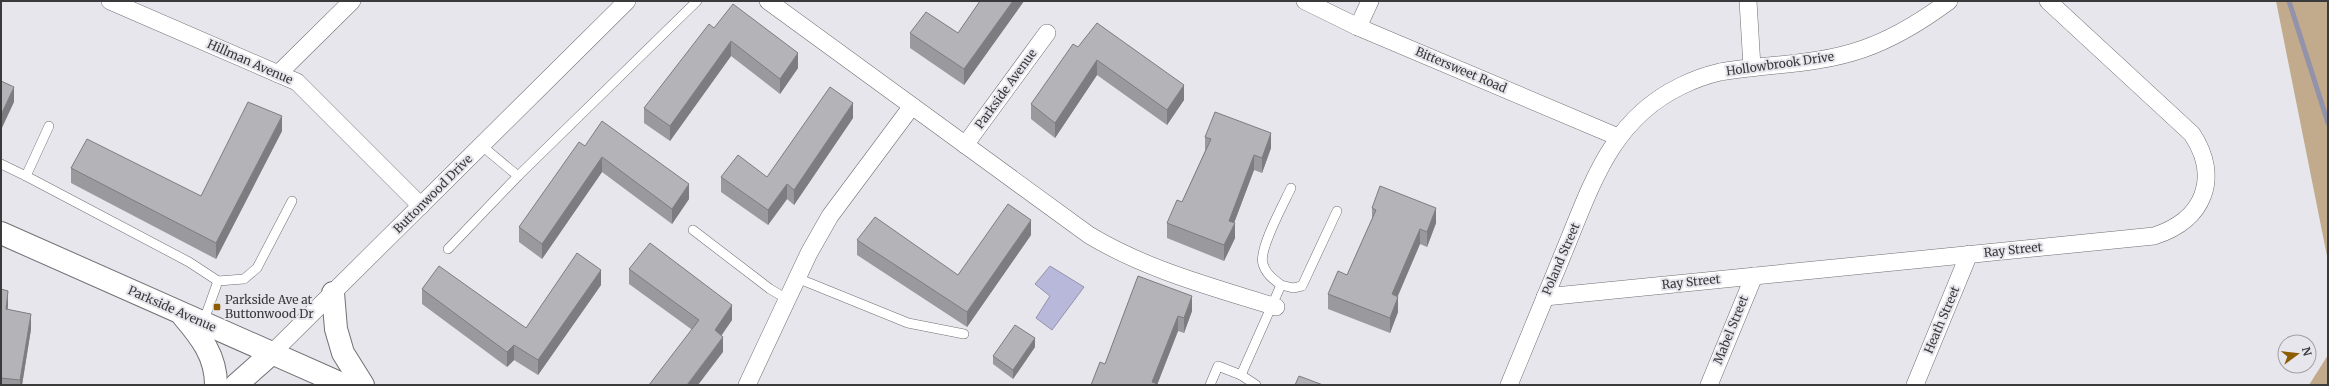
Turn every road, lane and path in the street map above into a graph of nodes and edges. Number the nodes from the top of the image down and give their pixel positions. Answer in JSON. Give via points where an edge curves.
{"nodes":[{"id":1,"x":352,"y":1,"type":"edge"},
{"id":2,"x":627,"y":1,"type":"edge"},
{"id":3,"x":697,"y":1,"type":"edge"},
{"id":4,"x":768,"y":1,"type":"edge"},
{"id":5,"x":1305,"y":1,"type":"edge"},
{"id":6,"x":1370,"y":1,"type":"edge"},
{"id":7,"x":1748,"y":1,"type":"edge"},
{"id":8,"x":1949,"y":1,"type":"edge"},
{"id":9,"x":2048,"y":1,"type":"edge"},
{"id":10,"x":115,"y":2,"type":"edge"},
{"id":11,"x":1358,"y":28,"type":"junction"},
{"id":12,"x":1047,"y":33,"type":"dead end"},
{"id":13,"x":1752,"y":67,"type":"junction"},
{"id":14,"x":278,"y":74,"type":"junction"},
{"id":15,"x":912,"y":106,"type":"junction"},
{"id":16,"x":49,"y":126,"type":"dead end"},
{"id":17,"x":1618,"y":137,"type":"junction"},
{"id":18,"x":965,"y":145,"type":"junction"},
{"id":19,"x":482,"y":146,"type":"junction"},
{"id":20,"x":1,"y":164,"type":"edge"},
{"id":21,"x":26,"y":176,"type":"junction"},
{"id":22,"x":518,"y":176,"type":"junction"},
{"id":23,"x":1291,"y":188,"type":"dead end"},
{"id":24,"x":292,"y":201,"type":"dead end"},
{"id":25,"x":421,"y":206,"type":"junction"},
{"id":26,"x":1337,"y":210,"type":"dead end"},
{"id":27,"x":693,"y":230,"type":"dead end"},
{"id":28,"x":1,"y":233,"type":"edge"},
{"id":29,"x":448,"y":249,"type":"dead end"},
{"id":30,"x":1969,"y":254,"type":"junction"},
{"id":31,"x":1754,"y":276,"type":"junction"},
{"id":32,"x":797,"y":278,"type":"junction"},
{"id":33,"x":218,"y":282,"type":"junction"},
{"id":34,"x":1281,"y":284,"type":"junction"},
{"id":35,"x":333,"y":293,"type":"junction"},
{"id":36,"x":1545,"y":297,"type":"junction"},
{"id":37,"x":787,"y":299,"type":"junction"},
{"id":38,"x":1274,"y":306,"type":"junction"},
{"id":39,"x":181,"y":313,"type":"junction"},
{"id":40,"x":203,"y":323,"type":"junction"},
{"id":41,"x":964,"y":334,"type":"dead end"},
{"id":42,"x":272,"y":353,"type":"junction"},
{"id":43,"x":1241,"y":375,"type":"junction"},
{"id":44,"x":1920,"y":383,"type":"edge"},
{"id":45,"x":216,"y":385,"type":"edge"},
{"id":46,"x":236,"y":385,"type":"edge"},
{"id":47,"x":344,"y":385,"type":"edge"},
{"id":48,"x":363,"y":385,"type":"edge"},
{"id":49,"x":748,"y":385,"type":"edge"},
{"id":50,"x":1210,"y":385,"type":"edge"},
{"id":51,"x":1256,"y":385,"type":"edge"},
{"id":52,"x":1509,"y":385,"type":"edge"},
{"id":53,"x":1709,"y":385,"type":"edge"}],
"edges":[{"from":1,"to":14,"type":"street"},
{"from":2,"to":19,"type":"street","name":"Buttonwood Drive"},
{"from":3,"to":22,"type":"lane"},
{"from":4,"to":15,"type":"street"},
{"from":5,"to":11,"type":"street","name":"Bittersweet Road"},
{"from":6,"to":11,"type":"street"},
{"from":7,"to":13,"type":"street"},
{"from":8,"to":13,"type":"street","name":"Hollowbrook Drive","via":[[1921,22],[1862,50],[1832,57]]},
{"from":9,"to":30,"type":"street","name":"Ray Street","via":[[2192,134],[2201,147],[2206,163],[2204,195],[2185,222],[2170,231],[2154,236]]},
{"from":10,"to":14,"type":"street","name":"Hillman Avenue"},
{"from":11,"to":17,"type":"street","name":"Bittersweet Road"},
{"from":12,"to":18,"type":"street","name":"Parkside Avenue"},
{"from":13,"to":17,"type":"street","name":"Hollowbrook Drive","via":[[1718,72],[1669,92],[1648,106]]},
{"from":14,"to":25,"type":"street","name":"Hillman Avenue","via":[[297,82]]},
{"from":15,"to":18,"type":"street"},
{"from":15,"to":32,"type":"street","via":[[830,216]]},
{"from":16,"to":21,"type":"lane"},
{"from":17,"to":36,"type":"street","name":"Poland Street","via":[[1598,170]]},
{"from":18,"to":38,"type":"street","via":[[1089,235],[1118,252],[1168,273]]},
{"from":19,"to":22,"type":"lane"},
{"from":19,"to":25,"type":"street","name":"Buttonwood Drive"},
{"from":20,"to":21,"type":"lane"},
{"from":21,"to":33,"type":"lane","via":[[189,262]]},
{"from":22,"to":29,"type":"lane"},
{"from":23,"to":34,"type":"lane","via":[[1264,250],[1262,263],[1268,275]]},
{"from":24,"to":33,"type":"lane","via":[[257,268],[244,279]]},
{"from":25,"to":35,"type":"street","name":"Buttonwood Drive"},
{"from":26,"to":34,"type":"lane","via":[[1302,286],[1292,288]]},
{"from":27,"to":37,"type":"lane"},
{"from":28,"to":39,"type":"main road","name":"Parkside Avenue"},
{"from":30,"to":31,"type":"street","name":"Ray Street"},
{"from":30,"to":44,"type":"street","name":"Heath Street"},
{"from":31,"to":36,"type":"street","name":"Ray Street"},
{"from":31,"to":53,"type":"street","name":"Mabel Street"},
{"from":32,"to":37,"type":"street"},
{"from":32,"to":41,"type":"lane","via":[[908,323]]},
{"from":33,"to":40,"type":"lane"},
{"from":34,"to":38,"type":"lane"},
{"from":35,"to":42,"type":"street","name":"Buttonwood Drive"},
{"from":35,"to":48,"type":"main road","via":[[336,329],[343,353]]},
{"from":36,"to":52,"type":"street","name":"Poland Street"},
{"from":37,"to":49,"type":"street"},
{"from":38,"to":43,"type":"lane"},
{"from":39,"to":40,"type":"main road","name":"Parkside Avenue"},
{"from":39,"to":45,"type":"main road","via":[[206,344],[216,371]]},
{"from":40,"to":42,"type":"main road","name":"Parkside Avenue"},
{"from":42,"to":46,"type":"main road","name":"Buttonwood Drive"},
{"from":42,"to":47,"type":"main road","name":"Parkside Avenue"},
{"from":43,"to":50,"type":"lane","via":[[1218,366]]},
{"from":43,"to":51,"type":"lane"}]}
